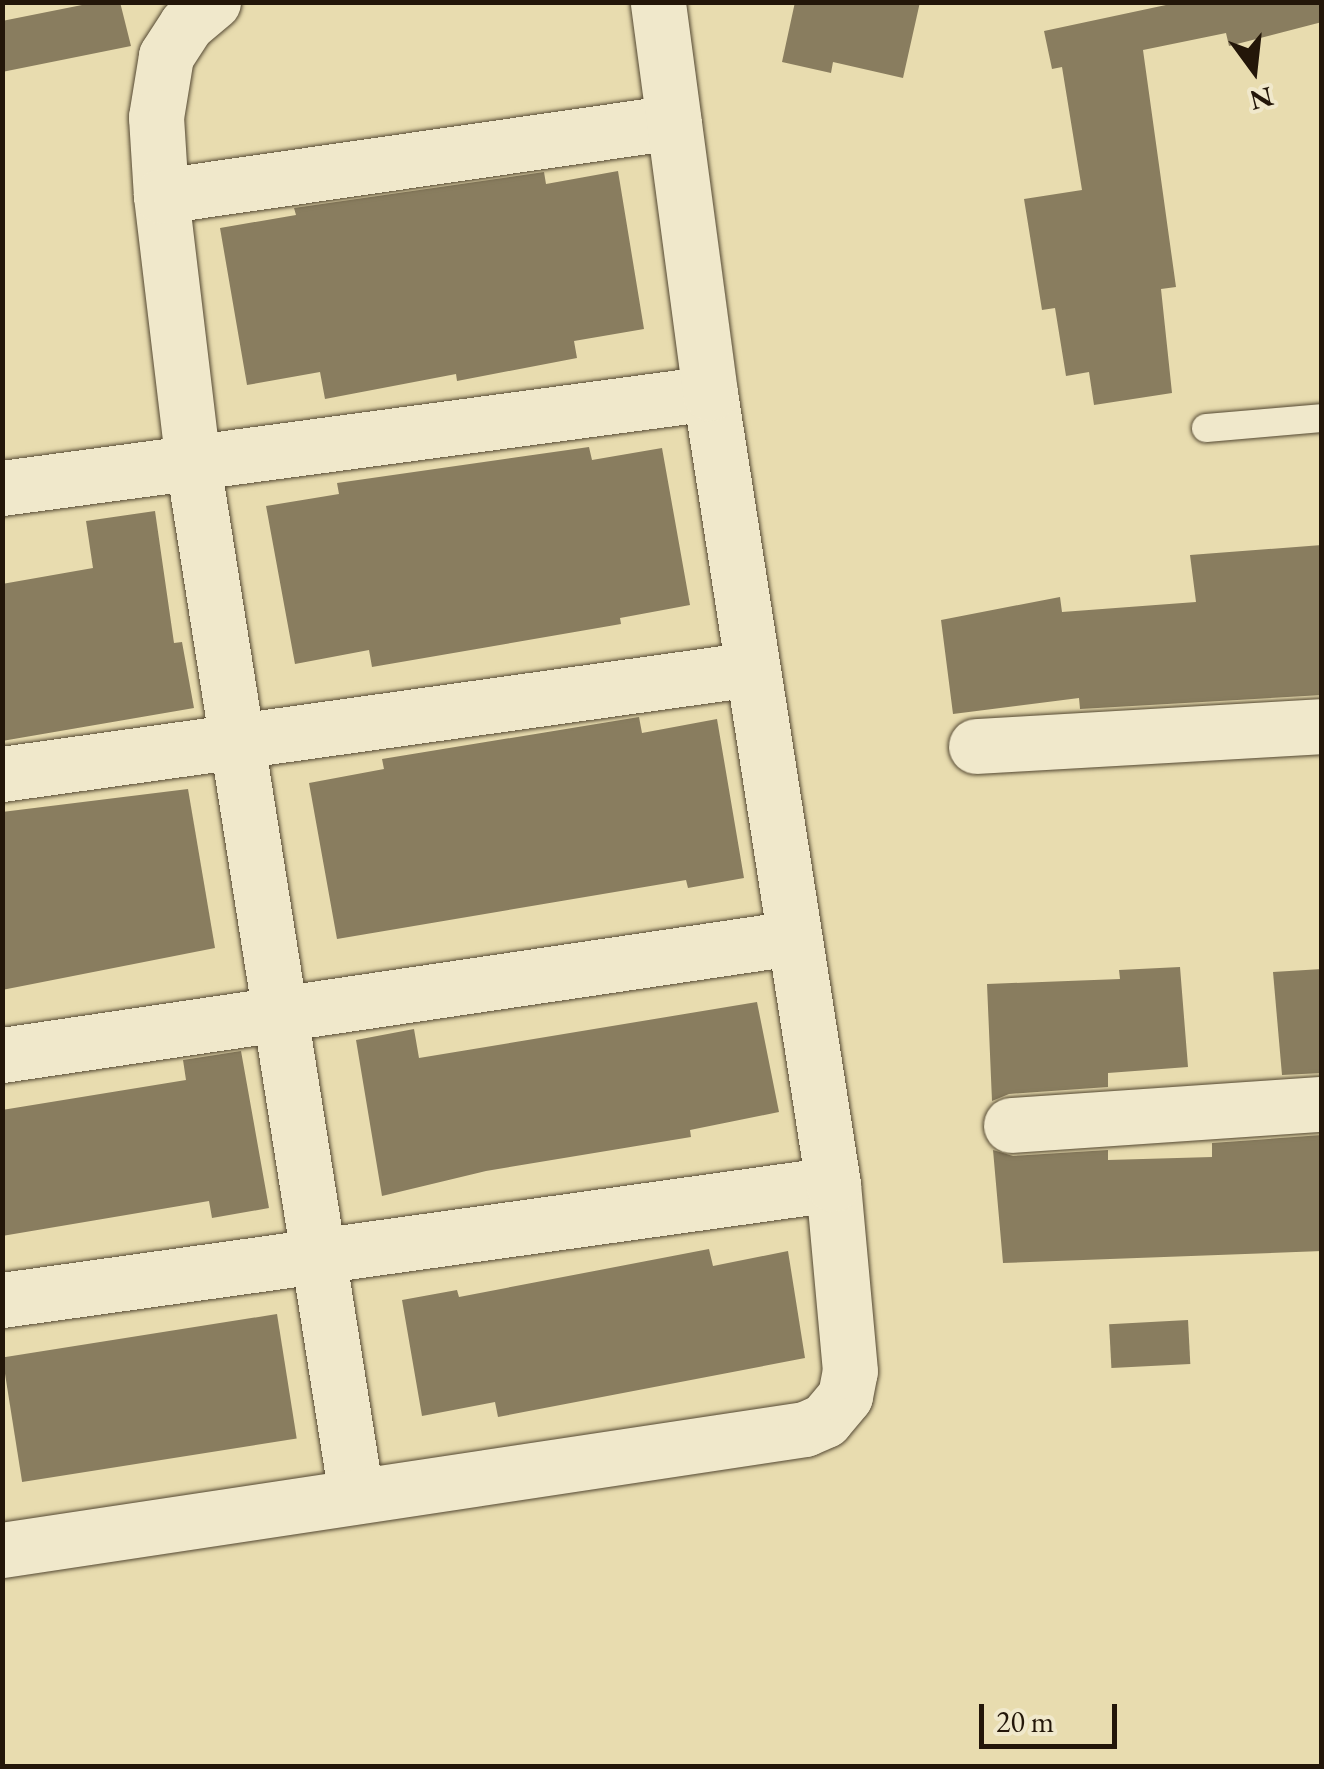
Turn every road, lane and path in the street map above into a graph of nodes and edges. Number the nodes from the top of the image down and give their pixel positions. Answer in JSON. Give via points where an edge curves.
{"nodes":[{"id":1,"x":214,"y":2,"type":"edge"},
{"id":2,"x":658,"y":2,"type":"edge"},
{"id":3,"x":674,"y":122,"type":"junction"},
{"id":4,"x":161,"y":196,"type":"junction"},
{"id":5,"x":710,"y":393,"type":"junction"},
{"id":6,"x":1322,"y":418,"type":"edge"},
{"id":7,"x":1206,"y":428,"type":"dead end"},
{"id":8,"x":194,"y":464,"type":"junction"},
{"id":9,"x":2,"y":488,"type":"edge"},
{"id":10,"x":752,"y":670,"type":"junction"},
{"id":11,"x":1322,"y":726,"type":"edge"},
{"id":12,"x":237,"y":741,"type":"junction"},
{"id":13,"x":976,"y":746,"type":"dead end"},
{"id":14,"x":2,"y":774,"type":"edge"},
{"id":15,"x":792,"y":938,"type":"junction"},
{"id":16,"x":280,"y":1016,"type":"junction"},
{"id":17,"x":2,"y":1055,"type":"edge"},
{"id":18,"x":1322,"y":1104,"type":"edge"},
{"id":19,"x":1011,"y":1125,"type":"dead end"},
{"id":20,"x":833,"y":1184,"type":"junction"},
{"id":21,"x":320,"y":1256,"type":"junction"},
{"id":22,"x":2,"y":1300,"type":"edge"},
{"id":23,"x":356,"y":1496,"type":"junction"},
{"id":24,"x":2,"y":1550,"type":"edge"}],
"edges":[{"from":1,"to":4,"type":"street","via":[[186,25],[166,56],[156,117]]},
{"from":2,"to":3,"type":"street"},
{"from":3,"to":4,"type":"street"},
{"from":3,"to":5,"type":"street"},
{"from":4,"to":8,"type":"street"},
{"from":5,"to":8,"type":"street"},
{"from":5,"to":10,"type":"street"},
{"from":6,"to":7,"type":"lane"},
{"from":8,"to":9,"type":"street"},
{"from":8,"to":12,"type":"street"},
{"from":10,"to":12,"type":"street"},
{"from":10,"to":15,"type":"street"},
{"from":11,"to":13,"type":"street"},
{"from":12,"to":14,"type":"street"},
{"from":12,"to":16,"type":"street"},
{"from":15,"to":16,"type":"street"},
{"from":15,"to":20,"type":"street"},
{"from":16,"to":17,"type":"street"},
{"from":16,"to":21,"type":"street"},
{"from":18,"to":19,"type":"street"},
{"from":20,"to":21,"type":"street"},
{"from":20,"to":23,"type":"street","via":[[850,1371],[845,1396],[825,1420]]},
{"from":21,"to":22,"type":"street"},
{"from":21,"to":23,"type":"street"},
{"from":23,"to":24,"type":"street"}]}
